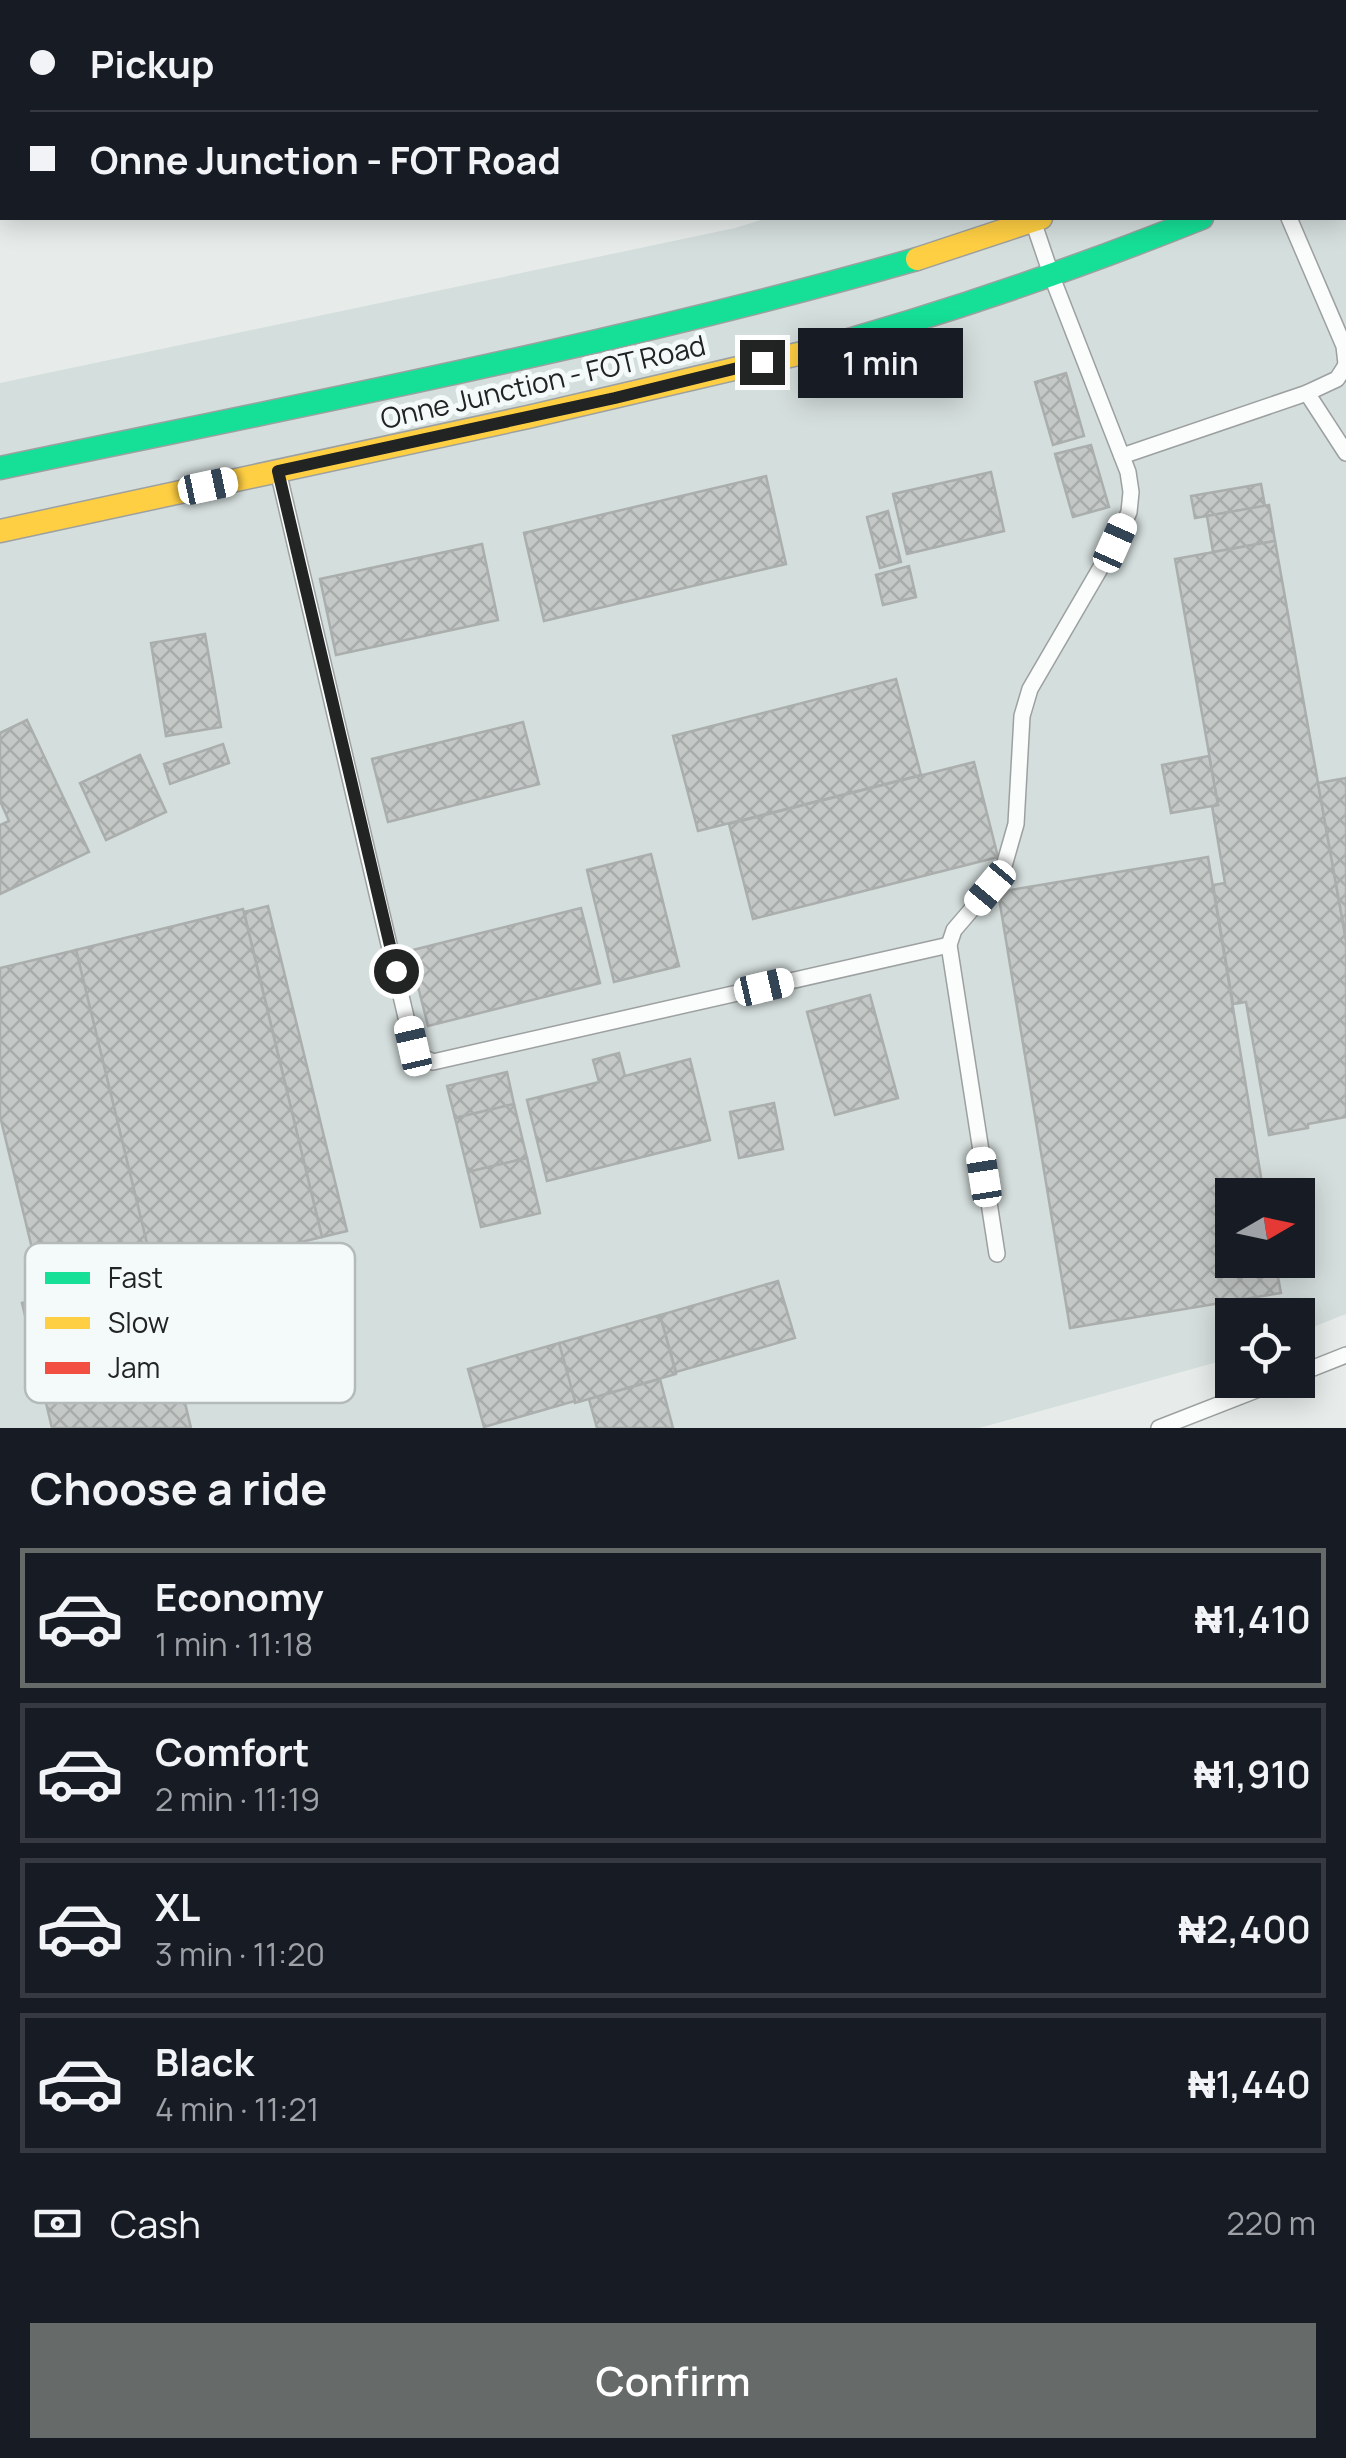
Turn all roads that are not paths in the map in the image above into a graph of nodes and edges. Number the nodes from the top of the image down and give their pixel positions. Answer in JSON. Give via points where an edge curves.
{"nodes":[{"id":1,"x":1034,"y":220,"type":"edge"},
{"id":2,"x":1037,"y":220,"type":"edge"},
{"id":3,"x":1197,"y":220,"type":"edge"},
{"id":4,"x":1290,"y":220,"type":"edge"},
{"id":5,"x":1052,"y":277,"type":"junction"},
{"id":6,"x":1346,"y":364,"type":"edge"},
{"id":7,"x":1308,"y":393,"type":"junction"},
{"id":8,"x":1346,"y":453,"type":"edge"},
{"id":9,"x":1122,"y":456,"type":"junction"},
{"id":10,"x":0,"y":468,"type":"edge"},
{"id":11,"x":278,"y":471,"type":"junction"},
{"id":12,"x":0,"y":531,"type":"edge"},
{"id":13,"x":949,"y":945,"type":"junction"},
{"id":14,"x":996,"y":1254,"type":"dead end"},
{"id":15,"x":1346,"y":1355,"type":"edge"},
{"id":16,"x":1315,"y":1367,"type":"edge"},
{"id":17,"x":1236,"y":1398,"type":"edge"},
{"id":18,"x":1160,"y":1428,"type":"edge"}],
"edges":[{"from":1,"to":10,"type":"street","name":"Onne Junction - FOT Road","via":[[693,318]]},
{"from":2,"to":5,"type":"lane"},
{"from":3,"to":5,"type":"street","name":"Onne Junction - FOT Road"},
{"from":4,"to":6,"type":"lane"},
{"from":5,"to":9,"type":"lane"},
{"from":5,"to":11,"type":"street","name":"Onne Junction - FOT Road","via":[[800,353]]},
{"from":6,"to":7,"type":"lane","via":[[1337,379]]},
{"from":7,"to":8,"type":"lane"},
{"from":7,"to":9,"type":"lane"},
{"from":9,"to":13,"type":"lane","via":[[1131,492],[1128,512],[1030,688],[1022,716],[1016,824],[1004,866]]},
{"from":11,"to":12,"type":"street","name":"Onne Junction - FOT Road"},
{"from":11,"to":13,"type":"lane","via":[[413,1046],[423,1058],[433,1062]]},
{"from":13,"to":14,"type":"lane"},
{"from":15,"to":16,"type":"lane"},
{"from":17,"to":18,"type":"lane"}]}
